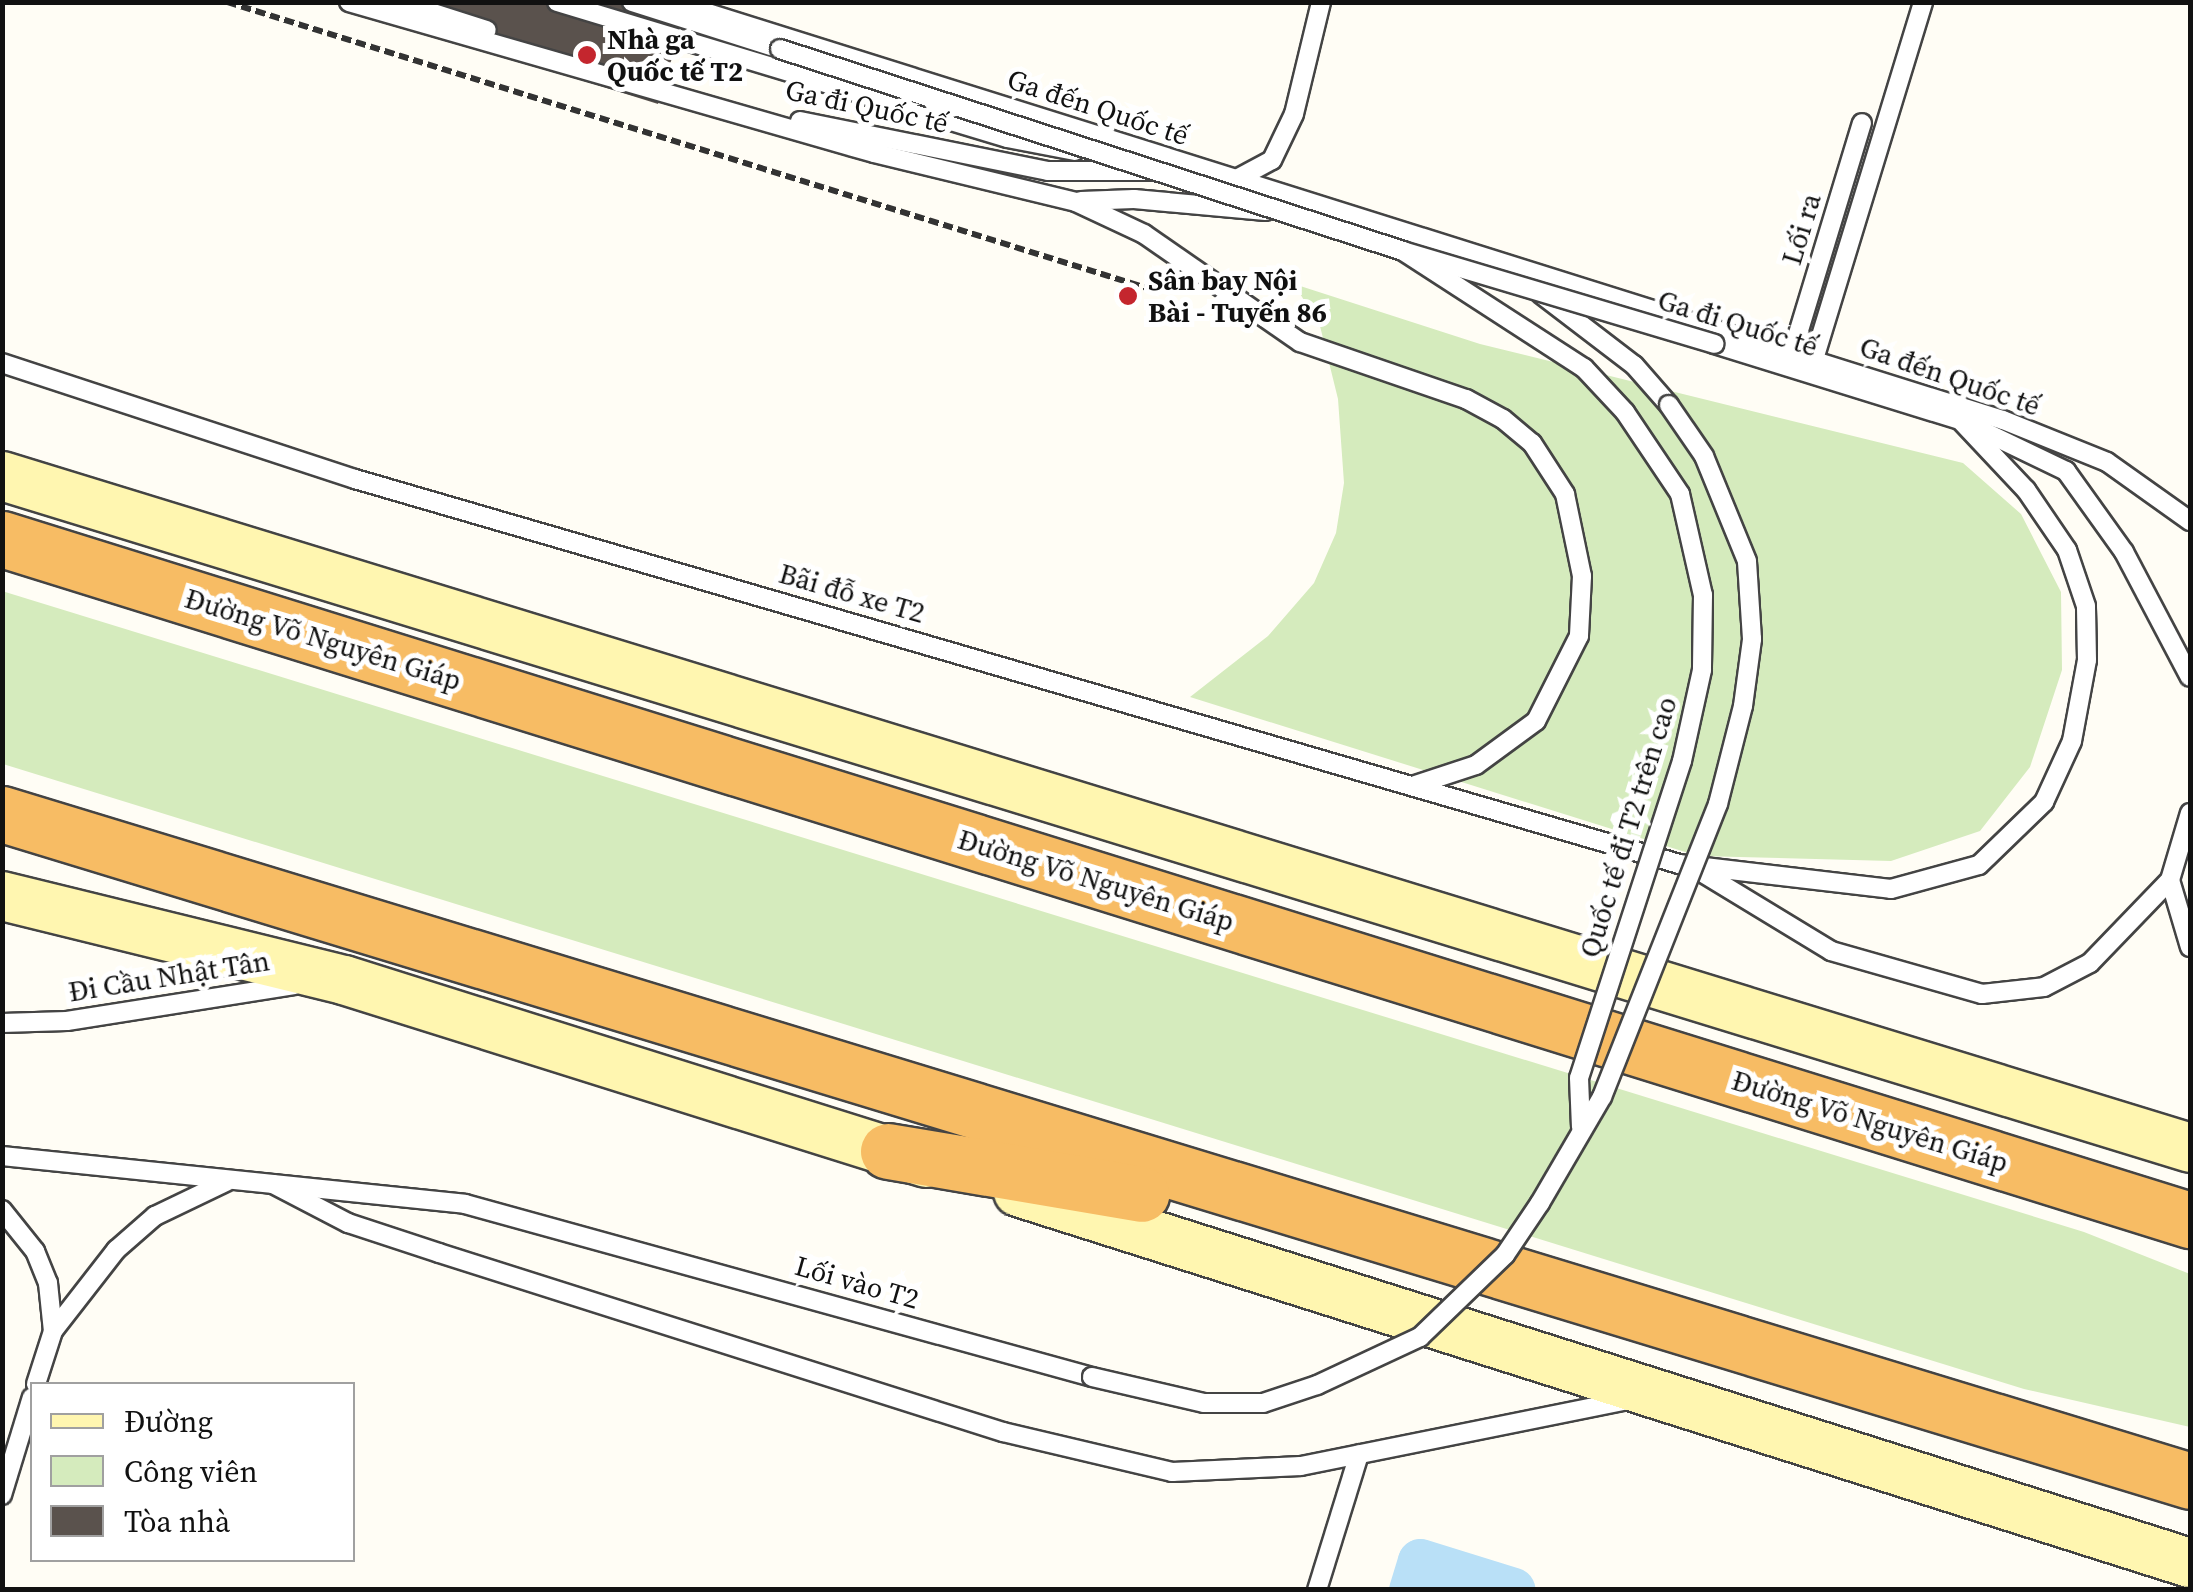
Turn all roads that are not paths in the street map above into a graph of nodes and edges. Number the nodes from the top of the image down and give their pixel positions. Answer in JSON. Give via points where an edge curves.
{"nodes":[{"id":1,"x":349,"y":2,"type":"edge"},
{"id":2,"x":399,"y":2,"type":"edge"},
{"id":3,"x":557,"y":2,"type":"edge"},
{"id":4,"x":632,"y":2,"type":"edge"},
{"id":5,"x":674,"y":2,"type":"edge"},
{"id":6,"x":1322,"y":2,"type":"edge"},
{"id":7,"x":1923,"y":2,"type":"edge"},
{"id":8,"x":1862,"y":123,"type":"dead end"},
{"id":9,"x":1159,"y":171,"type":"junction"},
{"id":10,"x":1233,"y":182,"type":"junction"},
{"id":11,"x":1076,"y":202,"type":"junction"},
{"id":12,"x":1379,"y":228,"type":"junction"},
{"id":13,"x":1404,"y":252,"type":"junction"},
{"id":14,"x":1503,"y":268,"type":"junction"},
{"id":15,"x":1793,"y":350,"type":"junction"},
{"id":16,"x":1814,"y":358,"type":"junction"},
{"id":17,"x":2,"y":363,"type":"edge"},
{"id":18,"x":1960,"y":420,"type":"junction"},
{"id":19,"x":2,"y":476,"type":"edge"},
{"id":20,"x":2190,"y":520,"type":"edge"},
{"id":21,"x":2,"y":539,"type":"edge"},
{"id":22,"x":2190,"y":676,"type":"edge"},
{"id":23,"x":1411,"y":786,"type":"junction"},
{"id":24,"x":2190,"y":813,"type":"edge"},
{"id":25,"x":2,"y":814,"type":"edge"},
{"id":26,"x":1689,"y":865,"type":"junction"},
{"id":27,"x":2170,"y":880,"type":"junction"},
{"id":28,"x":2,"y":896,"type":"edge"},
{"id":29,"x":2190,"y":947,"type":"edge"},
{"id":30,"x":344,"y":980,"type":"junction"},
{"id":31,"x":2,"y":1023,"type":"edge"},
{"id":32,"x":1581,"y":1128,"type":"junction"},
{"id":33,"x":2190,"y":1148,"type":"edge"},
{"id":34,"x":888,"y":1151,"type":"junction"},
{"id":35,"x":2,"y":1156,"type":"edge"},
{"id":36,"x":230,"y":1181,"type":"junction"},
{"id":37,"x":274,"y":1184,"type":"junction"},
{"id":38,"x":2,"y":1210,"type":"edge"},
{"id":39,"x":2190,"y":1220,"type":"edge"},
{"id":40,"x":1356,"y":1230,"type":"junction"},
{"id":41,"x":53,"y":1331,"type":"junction"},
{"id":42,"x":37,"y":1382,"type":"edge"},
{"id":43,"x":1656,"y":1394,"type":"junction"},
{"id":44,"x":30,"y":1404,"type":"edge"},
{"id":45,"x":1360,"y":1454,"type":"junction"},
{"id":46,"x":2190,"y":1481,"type":"edge"},
{"id":47,"x":2,"y":1495,"type":"edge"},
{"id":48,"x":2190,"y":1563,"type":"edge"},
{"id":49,"x":1316,"y":1590,"type":"edge"}],
"edges":[{"from":1,"to":11,"type":"lane","via":[[874,153]]},
{"from":2,"to":9,"type":"lane","name":"Ga đi Quốc tế","bridge":true,"via":[[768,114],[1048,171]]},
{"from":3,"to":10,"type":"lane","via":[[1008,138]]},
{"from":4,"to":9,"type":"lane","name":"Ga đi Quốc tế","bridge":true},
{"from":5,"to":10,"type":"lane","name":"Ga đến Quốc tế"},
{"from":6,"to":10,"type":"lane","via":[[1294,114],[1272,160]]},
{"from":7,"to":16,"type":"lane"},
{"from":8,"to":15,"type":"lane","name":"Lối ra"},
{"from":9,"to":13,"type":"lane","name":"Ga đi Quốc tế","bridge":true},
{"from":10,"to":12,"type":"lane","name":"Ga đến Quốc tế"},
{"from":11,"to":12,"type":"lane","via":[[1190,202]]},
{"from":11,"to":23,"type":"lane","via":[[1144,234],[1300,342],[1466,399],[1502,419],[1532,442],[1558,478],[1582,576],[1579,636],[1566,671],[1536,721],[1508,744],[1456,774]]},
{"from":12,"to":14,"type":"lane","name":"Ga đến Quốc tế"},
{"from":13,"to":18,"type":"lane","name":"Ga đi Quốc tế","bridge":true},
{"from":13,"to":32,"type":"lane","name":"Quốc tế đi T2 trên cao","bridge":true,"via":[[1584,368],[1625,412],[1680,494],[1704,594],[1702,670],[1682,760],[1579,1078]]},
{"from":14,"to":15,"type":"lane","name":"Ga đến Quốc tế"},
{"from":14,"to":32,"type":"lane","name":"Ga đến Quốc tế","bridge":true,"via":[[1622,355],[1669,405],[1704,456],[1747,561],[1752,639],[1718,804],[1602,1097]]},
{"from":15,"to":16,"type":"lane","name":"Ga đến Quốc tế"},
{"from":16,"to":20,"type":"lane","name":"Ga đến Quốc tế","via":[[2003,420],[2106,462]]},
{"from":17,"to":23,"type":"lane","name":"Bãi đỗ xe T2","via":[[355,479]]},
{"from":18,"to":22,"type":"lane","name":"Ga đi Quốc tế","via":[[2066,470],[2124,552]]},
{"from":18,"to":26,"type":"lane","via":[[2026,490],[2067,550],[2086,606],[2087,660],[2072,741],[2044,802],[1978,865],[1890,889]]},
{"from":19,"to":33,"type":"main road"},
{"from":21,"to":39,"type":"highway","name":"Đường Võ Nguyên Giáp"},
{"from":23,"to":26,"type":"lane","name":"Bãi đỗ xe T2"},
{"from":24,"to":27,"type":"lane"},
{"from":25,"to":40,"type":"highway"},
{"from":26,"to":27,"type":"lane","via":[[1831,951],[1982,994],[2044,988],[2090,963]]},
{"from":27,"to":29,"type":"lane"},
{"from":28,"to":30,"type":"main road"},
{"from":30,"to":31,"type":"lane","name":"Đi Cầu Nhật Tân","via":[[67,1021]]},
{"from":30,"to":34,"type":"main road"},
{"from":32,"to":37,"type":"lane","name":"Lối vào T2","bridge":true,"via":[[1505,1255],[1420,1338],[1263,1403],[1204,1403],[1092,1377],[465,1204]]},
{"from":34,"to":40,"type":"highway"},
{"from":34,"to":43,"type":"main road"},
{"from":35,"to":36,"type":"lane","name":"Lối vào T2"},
{"from":36,"to":37,"type":"lane","name":"Lối vào T2"},
{"from":36,"to":41,"type":"lane","via":[[154,1216],[84,1286]]},
{"from":37,"to":45,"type":"lane","via":[[366,1230],[1094,1458],[1172,1472],[1239,1472]]},
{"from":38,"to":41,"type":"lane","via":[[35,1251],[48,1283]]},
{"from":40,"to":46,"type":"highway"},
{"from":41,"to":42,"type":"lane"},
{"from":43,"to":45,"type":"lane"},
{"from":43,"to":48,"type":"main road"},
{"from":44,"to":47,"type":"lane"},
{"from":45,"to":49,"type":"lane"}]}
